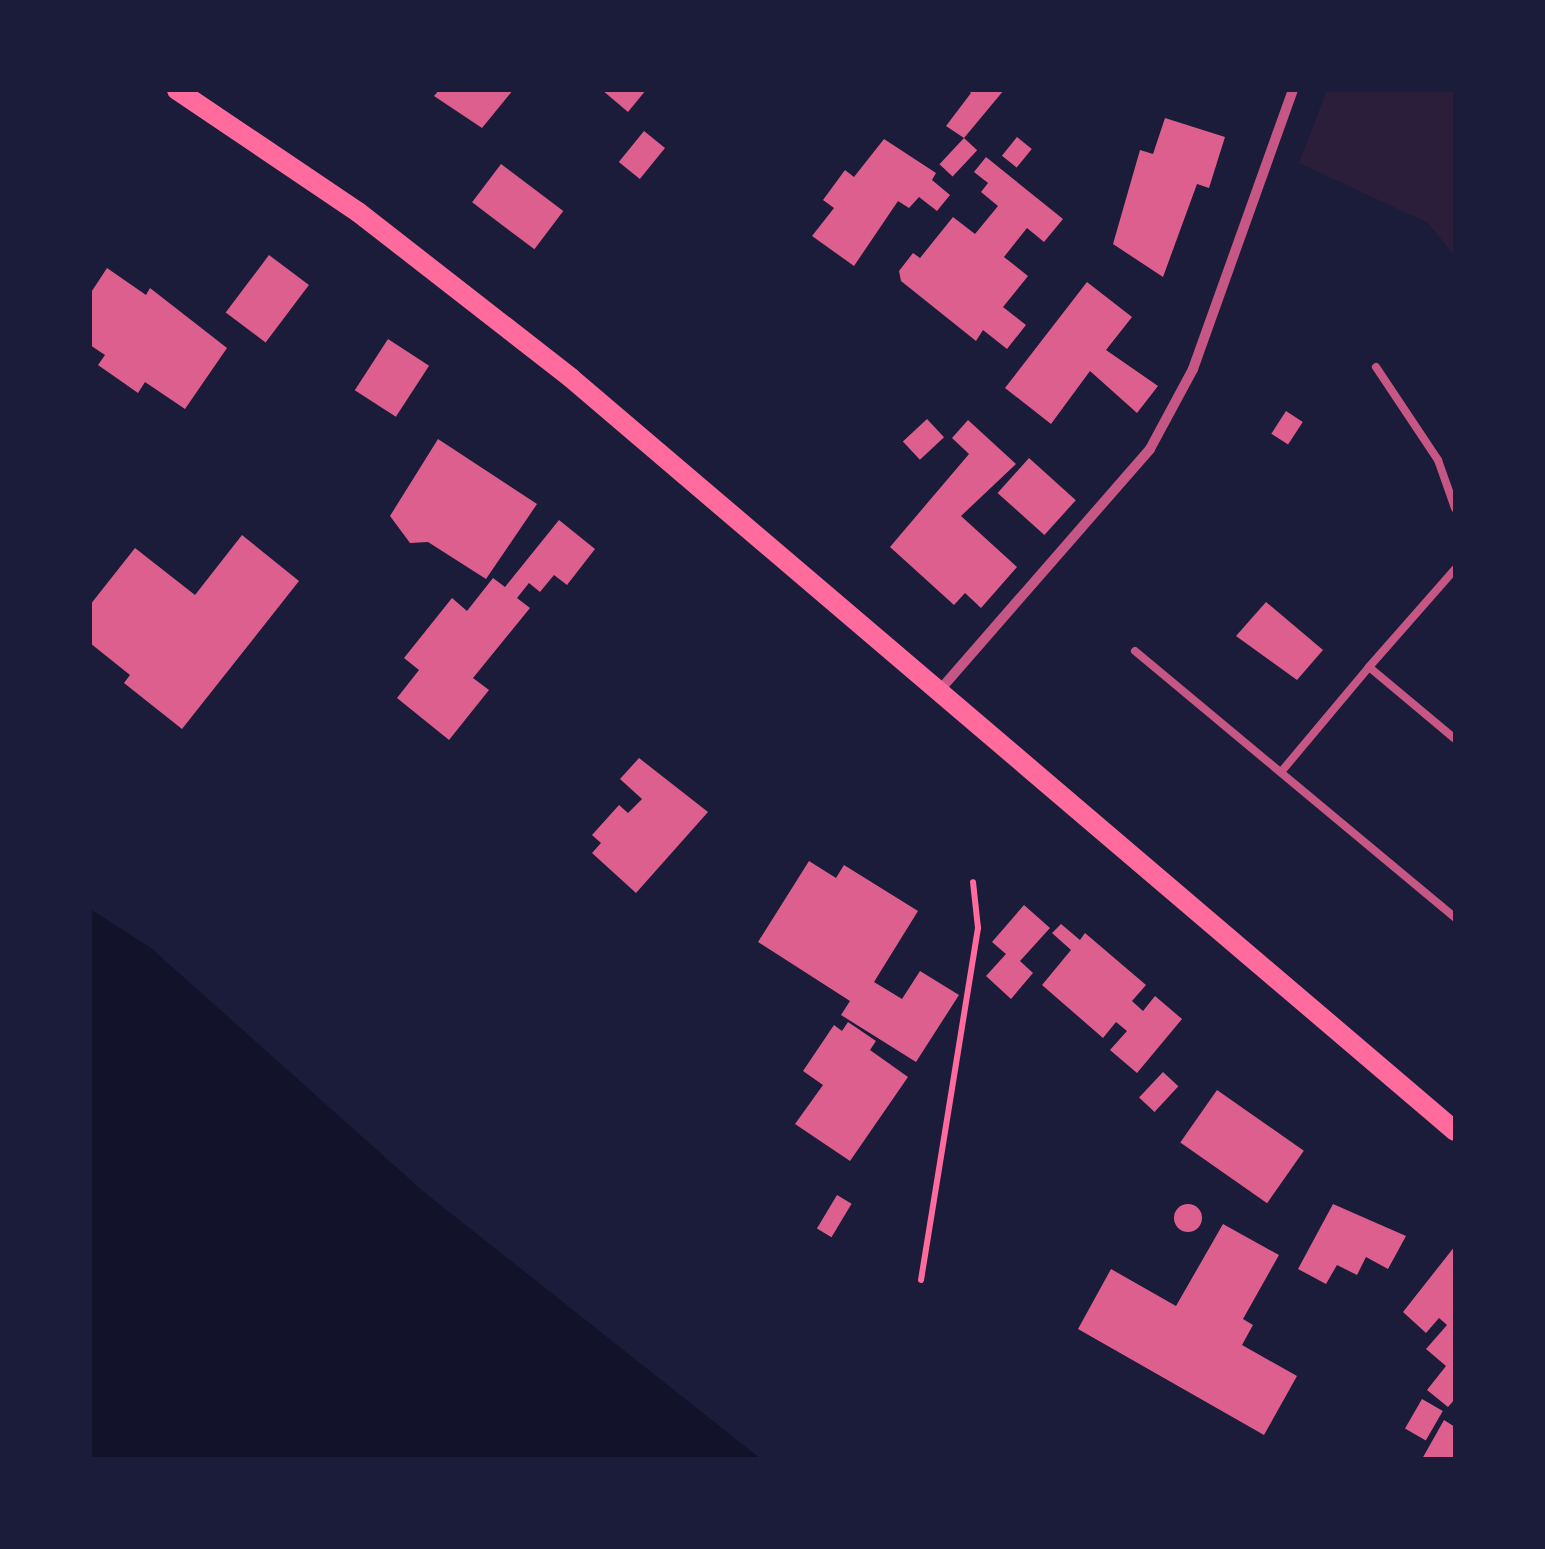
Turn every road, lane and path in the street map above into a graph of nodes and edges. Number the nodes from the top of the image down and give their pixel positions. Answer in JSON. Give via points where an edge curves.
{"nodes":[{"id":1,"x":177,"y":90,"type":"edge"},
{"id":2,"x":1293,"y":90,"type":"edge"},
{"id":3,"x":1376,"y":367,"type":"dead end"},
{"id":4,"x":1455,"y":508,"type":"edge"},
{"id":5,"x":1455,"y":569,"type":"edge"},
{"id":6,"x":1135,"y":651,"type":"dead end"},
{"id":7,"x":1369,"y":668,"type":"junction"},
{"id":8,"x":938,"y":692,"type":"junction"},
{"id":9,"x":1455,"y":739,"type":"edge"},
{"id":10,"x":1281,"y":772,"type":"junction"},
{"id":11,"x":973,"y":882,"type":"dead end"},
{"id":12,"x":1455,"y":918,"type":"edge"},
{"id":13,"x":1455,"y":1131,"type":"edge"},
{"id":14,"x":920,"y":1280,"type":"dead end"}],
"edges":[{"from":1,"to":8,"type":"main road","via":[[358,212],[571,378]]},
{"from":2,"to":8,"type":"street","via":[[1194,369],[1150,449]]},
{"from":3,"to":4,"type":"lane","via":[[1438,460]]},
{"from":5,"to":7,"type":"lane"},
{"from":6,"to":10,"type":"lane"},
{"from":7,"to":9,"type":"lane"},
{"from":7,"to":10,"type":"lane"},
{"from":8,"to":13,"type":"main road"},
{"from":10,"to":12,"type":"lane"},
{"from":11,"to":14,"type":"path","via":[[978,928]]}]}
